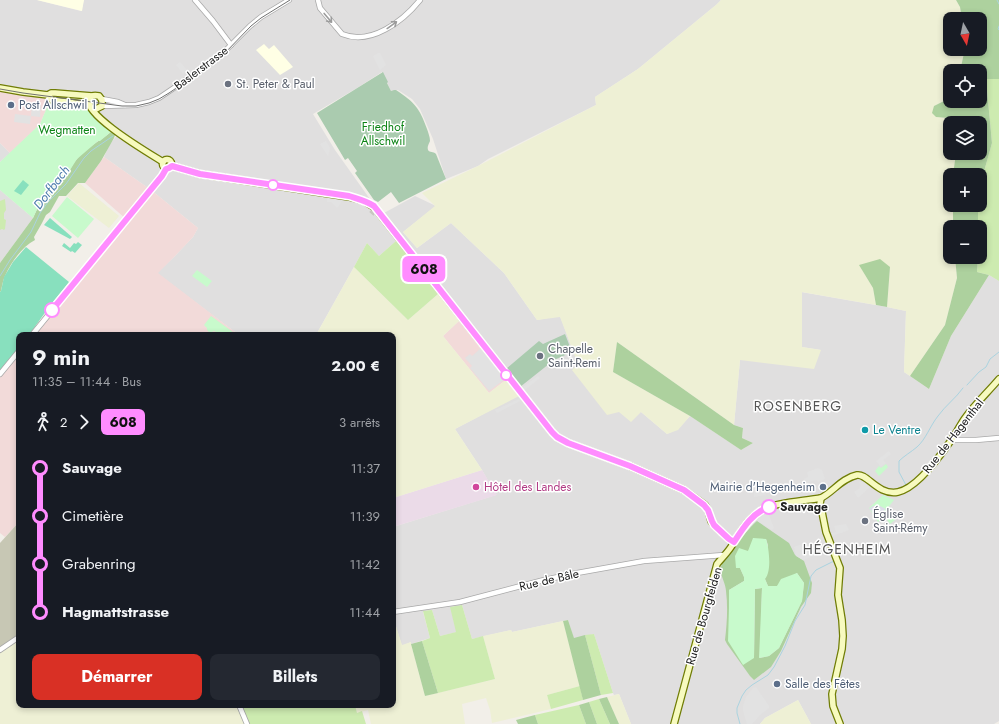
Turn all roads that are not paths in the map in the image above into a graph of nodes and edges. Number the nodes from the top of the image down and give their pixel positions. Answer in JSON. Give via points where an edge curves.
{"nodes":[{"id":1,"x":195,"y":0,"type":"edge"},
{"id":2,"x":289,"y":0,"type":"edge"},
{"id":3,"x":318,"y":0,"type":"edge"},
{"id":4,"x":420,"y":0,"type":"edge"},
{"id":5,"x":231,"y":45,"type":"junction"},
{"id":6,"x":0,"y":88,"type":"edge"},
{"id":7,"x":48,"y":95,"type":"junction"},
{"id":8,"x":92,"y":96,"type":"junction"},
{"id":9,"x":102,"y":99,"type":"junction"},
{"id":10,"x":125,"y":105,"type":"junction"},
{"id":11,"x":90,"y":107,"type":"junction"},
{"id":12,"x":101,"y":107,"type":"junction"},
{"id":13,"x":102,"y":119,"type":"junction"},
{"id":14,"x":163,"y":162,"type":"junction"},
{"id":15,"x":172,"y":166,"type":"junction"},
{"id":16,"x":166,"y":169,"type":"junction"},
{"id":17,"x":372,"y":208,"type":"tunnel mouth"},
{"id":18,"x":379,"y":215,"type":"tunnel mouth"},
{"id":19,"x":34,"y":332,"type":"edge"},
{"id":20,"x":16,"y":355,"type":"edge"},
{"id":21,"x":0,"y":374,"type":"edge"},
{"id":22,"x":999,"y":379,"type":"edge"},
{"id":23,"x":953,"y":438,"type":"junction"},
{"id":24,"x":999,"y":438,"type":"edge"},
{"id":25,"x":821,"y":498,"type":"junction"},
{"id":26,"x":734,"y":542,"type":"junction"},
{"id":27,"x":724,"y":555,"type":"junction"},
{"id":28,"x":707,"y":557,"type":"junction"},
{"id":29,"x":717,"y":564,"type":"junction"},
{"id":30,"x":396,"y":612,"type":"edge"},
{"id":31,"x":16,"y":639,"type":"edge"},
{"id":32,"x":0,"y":650,"type":"edge"},
{"id":33,"x":240,"y":708,"type":"edge"},
{"id":34,"x":247,"y":724,"type":"edge"},
{"id":35,"x":674,"y":724,"type":"edge"},
{"id":36,"x":840,"y":724,"type":"edge"}],
"edges":[{"from":1,"to":5,"type":"street"},
{"from":2,"to":5,"type":"street","name":"Baslerstrasse","via":[[260,17]]},
{"from":3,"to":4,"type":"street","one_way":true,"via":[[320,8],[342,34],[350,37],[365,37],[385,30]]},
{"from":5,"to":10,"type":"street","name":"Baslerstrasse","via":[[205,67],[159,98],[142,104]]},
{"from":6,"to":7,"type":"main road"},
{"from":7,"to":8,"type":"main road","via":[[55,93]]},
{"from":7,"to":11,"type":"main road","via":[[52,100]]},
{"from":8,"to":9,"type":"main road","via":[[99,96]]},
{"from":8,"to":11,"type":"main road","via":[[89,100]]},
{"from":9,"to":10,"type":"street","name":"Baslerstrasse"},
{"from":9,"to":12,"type":"main road"},
{"from":10,"to":12,"type":"street","name":"Baslerstrasse"},
{"from":11,"to":12,"type":"main road"},
{"from":11,"to":13,"type":"main road"},
{"from":12,"to":13,"type":"main road"},
{"from":13,"to":14,"type":"main road"},
{"from":14,"to":15,"type":"main road","via":[[169,160]]},
{"from":14,"to":16,"type":"main road"},
{"from":15,"to":16,"type":"main road"},
{"from":15,"to":17,"type":"main road","via":[[206,175],[349,196],[368,202]]},
{"from":16,"to":19,"type":"street"},
{"from":18,"to":26,"type":"main road","via":[[557,437],[684,490],[704,505],[714,525]]},
{"from":20,"to":21,"type":"street"},
{"from":22,"to":23,"type":"main road","name":"Rue de Hagenthal","via":[[965,418]]},
{"from":23,"to":24,"type":"street"},
{"from":23,"to":25,"type":"main road","name":"Rue de Hagenthal","via":[[926,472],[901,491],[892,492],[877,488],[860,475],[846,480]]},
{"from":25,"to":26,"type":"main road","name":"Rue de Bourgfelden","via":[[764,508],[748,522]]},
{"from":25,"to":36,"type":"main road","via":[[826,532],[840,568],[838,595],[843,636],[832,694],[833,706]]},
{"from":26,"to":27,"type":"main road","name":"Rue de Bourgfelden"},
{"from":27,"to":28,"type":"street","name":"Rue de Bâle"},
{"from":27,"to":29,"type":"main road","name":"Rue de Bourgfelden"},
{"from":28,"to":29,"type":"street"},
{"from":28,"to":30,"type":"street","name":"Rue de Bâle","via":[[644,561],[544,580],[460,602]]},
{"from":29,"to":35,"type":"main road","name":"Rue de Bourgfelden"},
{"from":31,"to":32,"type":"street"},
{"from":33,"to":34,"type":"street"}]}
